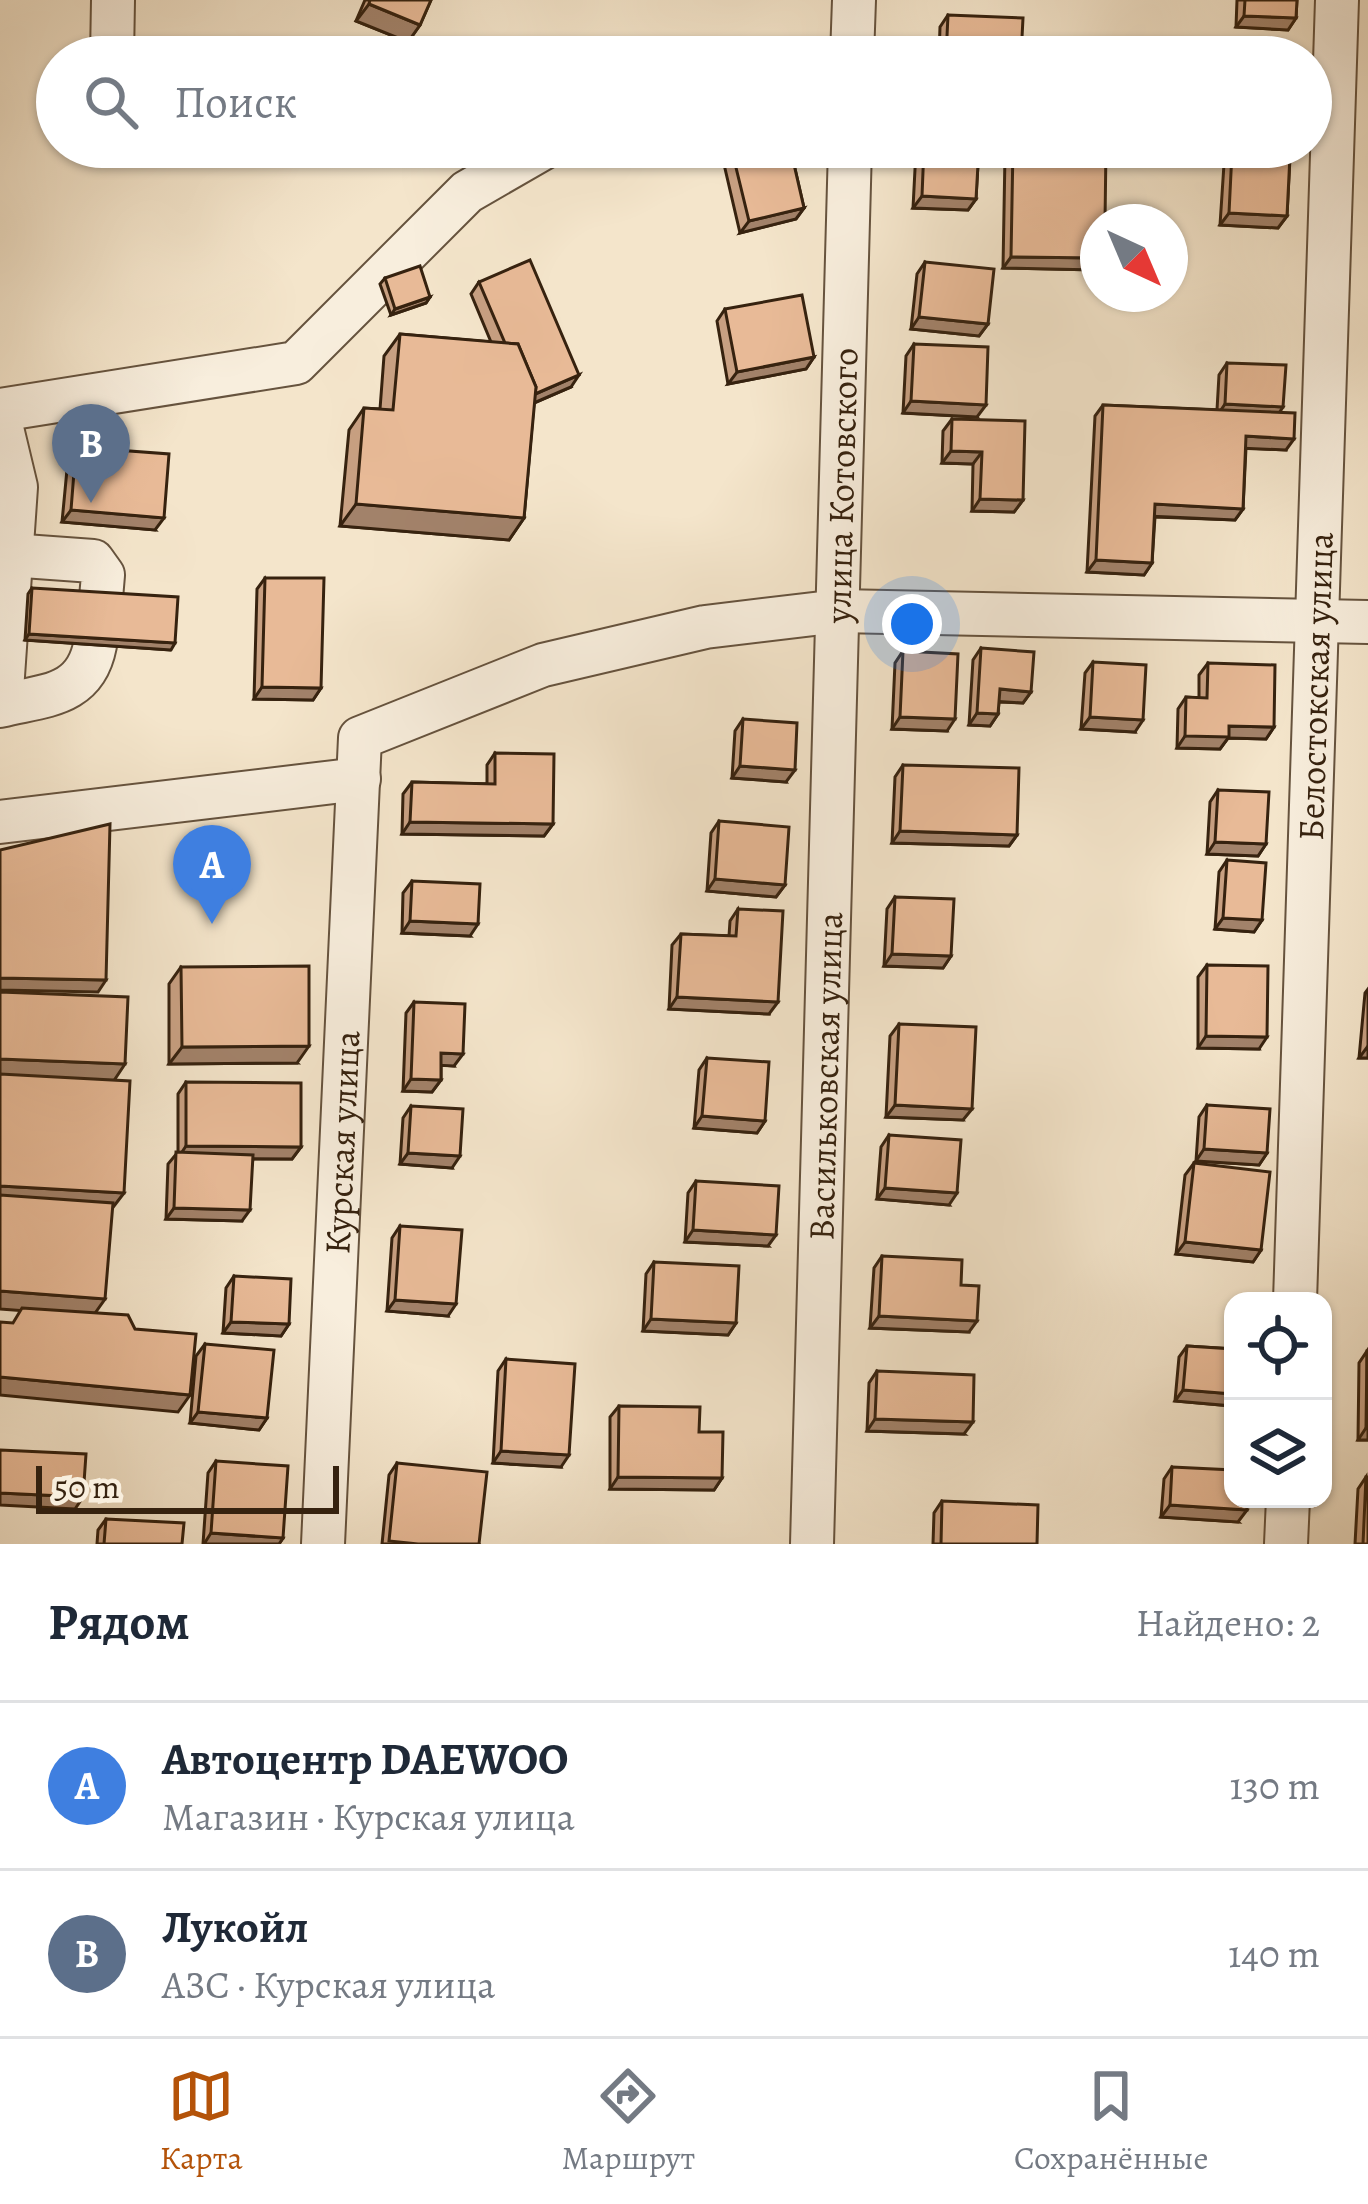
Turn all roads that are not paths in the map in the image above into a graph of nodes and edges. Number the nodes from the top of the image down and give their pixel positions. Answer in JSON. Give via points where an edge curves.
{"nodes":[{"id":1,"x":113,"y":0,"type":"edge"},
{"id":2,"x":854,"y":0,"type":"edge"},
{"id":3,"x":1337,"y":0,"type":"edge"},
{"id":4,"x":112,"y":36,"type":"edge"},
{"id":5,"x":853,"y":36,"type":"edge"},
{"id":6,"x":1332,"y":163,"type":"edge"},
{"id":7,"x":509,"y":168,"type":"edge"},
{"id":8,"x":850,"y":168,"type":"edge"},
{"id":9,"x":1332,"y":168,"type":"edge"},
{"id":10,"x":0,"y":410,"type":"edge"},
{"id":11,"x":0,"y":419,"type":"edge"},
{"id":12,"x":10,"y":555,"type":"junction"},
{"id":13,"x":101,"y":598,"type":"edge"},
{"id":14,"x":839,"y":611,"type":"junction"},
{"id":15,"x":1318,"y":621,"type":"junction"},
{"id":16,"x":1368,"y":622,"type":"edge"},
{"id":17,"x":95,"y":645,"type":"edge"},
{"id":18,"x":0,"y":705,"type":"edge"},
{"id":19,"x":359,"y":759,"type":"junction"},
{"id":20,"x":0,"y":822,"type":"edge"},
{"id":21,"x":1295,"y":1292,"type":"edge"},
{"id":22,"x":1288,"y":1508,"type":"edge"},
{"id":23,"x":323,"y":1544,"type":"edge"},
{"id":24,"x":812,"y":1544,"type":"edge"},
{"id":25,"x":1286,"y":1544,"type":"edge"}],
"edges":[{"from":1,"to":4,"type":"street"},
{"from":2,"to":5,"type":"street"},
{"from":3,"to":6,"type":"street","name":"Белостокская улица"},
{"from":7,"to":10,"type":"street","via":[[467,193],[296,363]]},
{"from":8,"to":14,"type":"street","name":"улица Котовского"},
{"from":9,"to":15,"type":"street","name":"Белостокская улица"},
{"from":11,"to":12,"type":"street","via":[[16,487]]},
{"from":12,"to":13,"type":"street","via":[[93,561],[103,575]]},
{"from":12,"to":18,"type":"street"},
{"from":14,"to":15,"type":"street"},
{"from":14,"to":19,"type":"street","name":"улица Котовского","via":[[705,627],[543,665]]},
{"from":14,"to":24,"type":"street","name":"Васильковская улица"},
{"from":15,"to":16,"type":"street"},
{"from":15,"to":21,"type":"street","name":"Белостокская улица"},
{"from":17,"to":18,"type":"street","via":[[91,669],[65,690]]},
{"from":19,"to":20,"type":"street","name":"улица Котовского"},
{"from":19,"to":23,"type":"street","name":"Курская улица"},
{"from":22,"to":25,"type":"street"}]}
